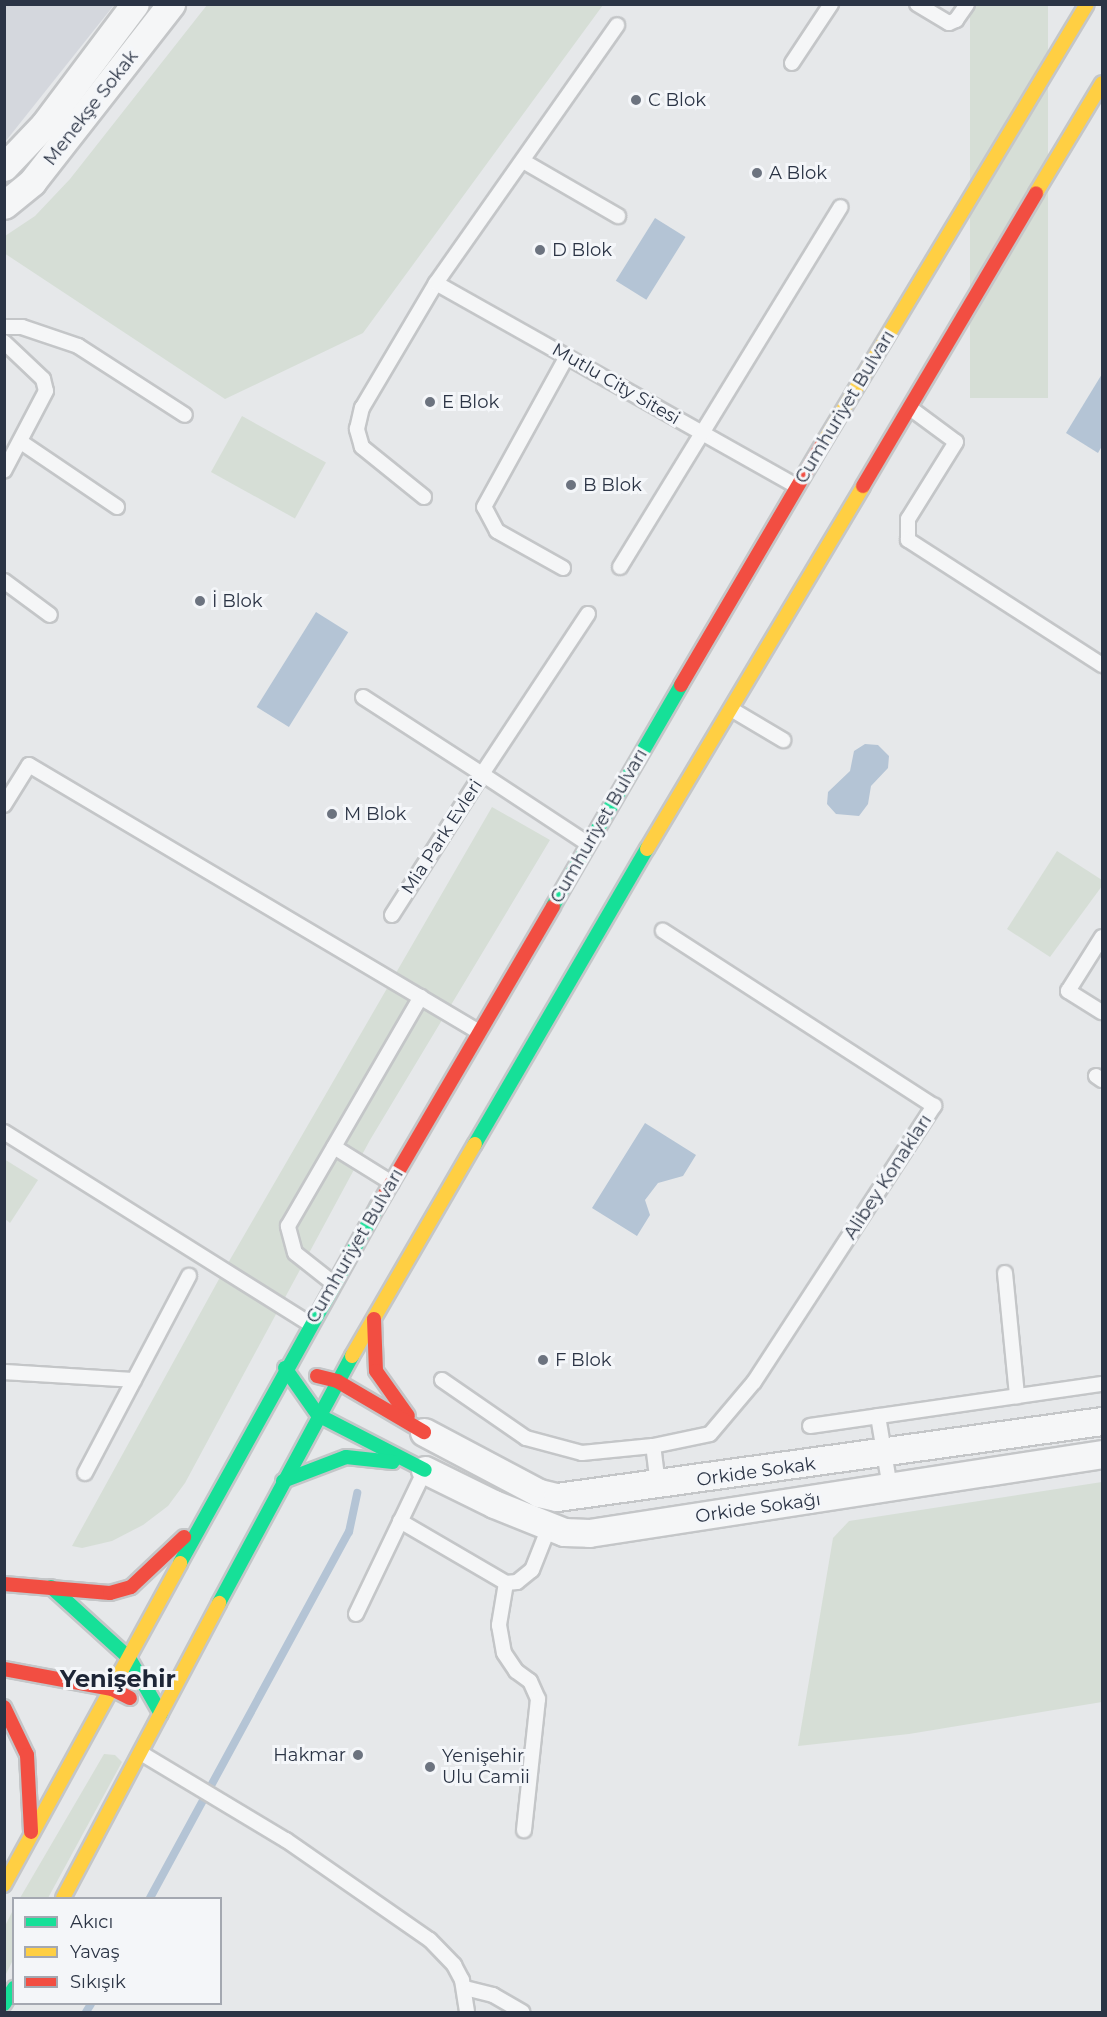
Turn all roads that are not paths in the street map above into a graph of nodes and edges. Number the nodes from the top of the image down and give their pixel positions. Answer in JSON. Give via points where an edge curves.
{"nodes":[{"id":1,"x":135,"y":4,"type":"edge"},
{"id":2,"x":831,"y":4,"type":"edge"},
{"id":3,"x":917,"y":4,"type":"edge"},
{"id":4,"x":967,"y":4,"type":"edge"},
{"id":5,"x":1087,"y":4,"type":"edge"},
{"id":6,"x":168,"y":6,"type":"edge"},
{"id":7,"x":617,"y":25,"type":"dead end"},
{"id":8,"x":792,"y":63,"type":"dead end"},
{"id":9,"x":1101,"y":87,"type":"edge"},
{"id":10,"x":523,"y":161,"type":"junction"},
{"id":11,"x":4,"y":167,"type":"edge"},
{"id":12,"x":4,"y":205,"type":"edge"},
{"id":13,"x":841,"y":207,"type":"dead end"},
{"id":14,"x":618,"y":216,"type":"dead end"},
{"id":15,"x":436,"y":283,"type":"junction"},
{"id":16,"x":4,"y":327,"type":"edge"},
{"id":17,"x":4,"y":342,"type":"edge"},
{"id":18,"x":567,"y":356,"type":"junction"},
{"id":19,"x":910,"y":408,"type":"junction"},
{"id":20,"x":185,"y":415,"type":"dead end"},
{"id":21,"x":702,"y":433,"type":"junction"},
{"id":22,"x":21,"y":442,"type":"junction"},
{"id":23,"x":4,"y":471,"type":"edge"},
{"id":24,"x":797,"y":486,"type":"junction"},
{"id":25,"x":424,"y":497,"type":"dead end"},
{"id":26,"x":117,"y":507,"type":"dead end"},
{"id":27,"x":620,"y":567,"type":"dead end"},
{"id":28,"x":563,"y":568,"type":"dead end"},
{"id":29,"x":4,"y":581,"type":"edge"},
{"id":30,"x":588,"y":614,"type":"dead end"},
{"id":31,"x":50,"y":615,"type":"dead end"},
{"id":32,"x":1102,"y":665,"type":"edge"},
{"id":33,"x":363,"y":697,"type":"dead end"},
{"id":34,"x":731,"y":709,"type":"junction"},
{"id":35,"x":783,"y":740,"type":"dead end"},
{"id":36,"x":482,"y":774,"type":"junction"},
{"id":37,"x":4,"y":805,"type":"edge"},
{"id":38,"x":588,"y":844,"type":"junction"},
{"id":39,"x":392,"y":915,"type":"dead end"},
{"id":40,"x":663,"y":931,"type":"dead end"},
{"id":41,"x":1102,"y":937,"type":"edge"},
{"id":42,"x":421,"y":997,"type":"junction"},
{"id":43,"x":1102,"y":1012,"type":"edge"},
{"id":44,"x":479,"y":1032,"type":"junction"},
{"id":45,"x":4,"y":1132,"type":"edge"},
{"id":46,"x":334,"y":1147,"type":"junction"},
{"id":47,"x":392,"y":1183,"type":"junction"},
{"id":48,"x":1005,"y":1273,"type":"dead end"},
{"id":49,"x":189,"y":1276,"type":"dead end"},
{"id":50,"x":333,"y":1283,"type":"junction"},
{"id":51,"x":374,"y":1317,"type":"junction"},
{"id":52,"x":310,"y":1324,"type":"junction"},
{"id":53,"x":285,"y":1368,"type":"junction"},
{"id":54,"x":4,"y":1372,"type":"edge"},
{"id":55,"x":134,"y":1380,"type":"junction"},
{"id":56,"x":442,"y":1380,"type":"dead end"},
{"id":57,"x":337,"y":1381,"type":"junction"},
{"id":58,"x":1102,"y":1384,"type":"edge"},
{"id":59,"x":1017,"y":1396,"type":"junction"},
{"id":60,"x":318,"y":1415,"type":"junction"},
{"id":61,"x":878,"y":1416,"type":"junction"},
{"id":62,"x":1102,"y":1422,"type":"edge"},
{"id":63,"x":810,"y":1426,"type":"dead end"},
{"id":64,"x":424,"y":1432,"type":"junction"},
{"id":65,"x":653,"y":1446,"type":"junction"},
{"id":66,"x":886,"y":1454,"type":"junction"},
{"id":67,"x":1102,"y":1454,"type":"edge"},
{"id":68,"x":425,"y":1470,"type":"junction"},
{"id":69,"x":85,"y":1473,"type":"dead end"},
{"id":70,"x":283,"y":1481,"type":"junction"},
{"id":71,"x":658,"y":1485,"type":"junction"},
{"id":72,"x":890,"y":1488,"type":"junction"},
{"id":73,"x":210,"y":1510,"type":"junction"},
{"id":74,"x":400,"y":1521,"type":"junction"},
{"id":75,"x":549,"y":1527,"type":"junction"},
{"id":76,"x":506,"y":1583,"type":"junction"},
{"id":77,"x":4,"y":1584,"type":"edge"},
{"id":78,"x":51,"y":1587,"type":"junction"},
{"id":79,"x":356,"y":1614,"type":"dead end"},
{"id":80,"x":129,"y":1658,"type":"junction"},
{"id":81,"x":4,"y":1669,"type":"edge"},
{"id":82,"x":112,"y":1689,"type":"junction"},
{"id":83,"x":4,"y":1707,"type":"edge"},
{"id":84,"x":161,"y":1714,"type":"junction"},
{"id":85,"x":140,"y":1753,"type":"junction"},
{"id":86,"x":524,"y":1830,"type":"dead end"},
{"id":87,"x":31,"y":1836,"type":"junction"},
{"id":88,"x":4,"y":1885,"type":"edge"},
{"id":89,"x":64,"y":1897,"type":"edge"},
{"id":90,"x":465,"y":1989,"type":"junction"},
{"id":91,"x":12,"y":1991,"type":"edge"},
{"id":92,"x":4,"y":2004,"type":"edge"},
{"id":93,"x":467,"y":2013,"type":"edge"},
{"id":94,"x":522,"y":2013,"type":"edge"}],
"edges":[{"from":1,"to":11,"type":"street","name":"Menekşe Sokak","via":[[44,125]]},
{"from":2,"to":8,"type":"lane"},
{"from":3,"to":4,"type":"lane","via":[[949,23],[956,20]]},
{"from":5,"to":24,"type":"street","name":"Cumhuriyet Bulvarı"},
{"from":6,"to":12,"type":"street","name":"Menekşe Sokak","via":[[32,182]]},
{"from":7,"to":10,"type":"lane"},
{"from":9,"to":19,"type":"street"},
{"from":10,"to":14,"type":"lane"},
{"from":10,"to":15,"type":"lane"},
{"from":13,"to":21,"type":"lane"},
{"from":15,"to":18,"type":"lane","name":"Mutlu City Sitesi"},
{"from":15,"to":25,"type":"lane","via":[[362,408],[357,429],[367,454]]},
{"from":16,"to":20,"type":"lane","via":[[22,327],[78,346]]},
{"from":17,"to":22,"type":"lane","via":[[45,385],[43,400]]},
{"from":18,"to":21,"type":"lane","name":"Mutlu City Sitesi"},
{"from":18,"to":28,"type":"lane","via":[[484,507],[497,531]]},
{"from":19,"to":32,"type":"lane","via":[[956,442],[908,519],[908,540]]},
{"from":19,"to":34,"type":"street"},
{"from":21,"to":24,"type":"lane","name":"Mutlu City Sitesi"},
{"from":21,"to":27,"type":"lane"},
{"from":22,"to":23,"type":"lane"},
{"from":22,"to":26,"type":"lane"},
{"from":24,"to":38,"type":"street","name":"Cumhuriyet Bulvarı"},
{"from":29,"to":31,"type":"lane"},
{"from":30,"to":36,"type":"lane"},
{"from":33,"to":36,"type":"lane"},
{"from":34,"to":35,"type":"lane"},
{"from":34,"to":51,"type":"street"},
{"from":36,"to":38,"type":"lane","name":"Mia Park Evleri"},
{"from":36,"to":39,"type":"lane","name":"Mia Park Evleri"},
{"from":37,"to":42,"type":"lane","via":[[29,765]]},
{"from":38,"to":44,"type":"street","name":"Cumhuriyet Bulvarı"},
{"from":40,"to":65,"type":"lane","name":"Alibey Konakları","via":[[933,1106],[754,1382],[710,1434]]},
{"from":41,"to":43,"type":"lane","via":[[1068,991]]},
{"from":42,"to":44,"type":"lane"},
{"from":42,"to":46,"type":"lane"},
{"from":44,"to":47,"type":"street","name":"Cumhuriyet Bulvarı"},
{"from":45,"to":52,"type":"lane"},
{"from":46,"to":47,"type":"lane"},
{"from":46,"to":50,"type":"lane","via":[[288,1226],[295,1253]]},
{"from":47,"to":50,"type":"street","name":"Cumhuriyet Bulvarı"},
{"from":48,"to":59,"type":"lane"},
{"from":49,"to":55,"type":"lane"},
{"from":50,"to":52,"type":"street","name":"Cumhuriyet Bulvarı"},
{"from":51,"to":57,"type":"street"},
{"from":51,"to":64,"type":"street","via":[[376,1371],[400,1408]]},
{"from":52,"to":53,"type":"street","name":"Cumhuriyet Bulvarı"},
{"from":53,"to":57,"type":"street"},
{"from":53,"to":60,"type":"street"},
{"from":53,"to":73,"type":"street","name":"Cumhuriyet Bulvarı"},
{"from":54,"to":55,"type":"lane"},
{"from":55,"to":69,"type":"lane"},
{"from":56,"to":65,"type":"lane","name":"Alibey Konakları","via":[[526,1438],[582,1453]]},
{"from":57,"to":60,"type":"street"},
{"from":57,"to":64,"type":"street"},
{"from":58,"to":59,"type":"lane"},
{"from":59,"to":61,"type":"lane"},
{"from":60,"to":68,"type":"street"},
{"from":60,"to":70,"type":"street"},
{"from":61,"to":63,"type":"lane"},
{"from":61,"to":66,"type":"lane"},
{"from":62,"to":66,"type":"street","name":"Orkide Sokak"},
{"from":64,"to":71,"type":"street","name":"Orkide Sokak","via":[[539,1493],[557,1497]]},
{"from":65,"to":71,"type":"lane"},
{"from":66,"to":71,"type":"street","name":"Orkide Sokak"},
{"from":66,"to":72,"type":"lane"},
{"from":67,"to":72,"type":"street","name":"Orkide Sokağı"},
{"from":68,"to":70,"type":"street","via":[[368,1457],[346,1457]]},
{"from":68,"to":74,"type":"lane"},
{"from":68,"to":75,"type":"street","name":"Orkide Sokağı"},
{"from":70,"to":84,"type":"street"},
{"from":72,"to":75,"type":"street","name":"Orkide Sokağı","via":[[589,1533]]},
{"from":73,"to":78,"type":"street","via":[[131,1587],[110,1593]]},
{"from":73,"to":80,"type":"street","name":"Cumhuriyet Bulvarı"},
{"from":74,"to":76,"type":"lane"},
{"from":74,"to":79,"type":"lane"},
{"from":75,"to":76,"type":"lane","via":[[532,1570],[517,1582]]},
{"from":76,"to":86,"type":"lane","via":[[499,1625],[504,1653],[516,1671],[530,1681],[538,1699]]},
{"from":77,"to":78,"type":"street"},
{"from":78,"to":80,"type":"street"},
{"from":80,"to":82,"type":"street","name":"Cumhuriyet Bulvarı"},
{"from":80,"to":84,"type":"street"},
{"from":81,"to":82,"type":"street"},
{"from":82,"to":84,"type":"street"},
{"from":82,"to":87,"type":"street","name":"Cumhuriyet Bulvarı"},
{"from":83,"to":87,"type":"street","via":[[27,1755],[32,1776]]},
{"from":84,"to":85,"type":"street"},
{"from":85,"to":89,"type":"street"},
{"from":85,"to":90,"type":"lane","via":[[251,1818],[430,1940],[454,1965]]},
{"from":87,"to":88,"type":"street","name":"Cumhuriyet Bulvarı"},
{"from":90,"to":93,"type":"lane"},
{"from":90,"to":94,"type":"lane","via":[[493,1995]]},
{"from":91,"to":92,"type":"street"}]}
